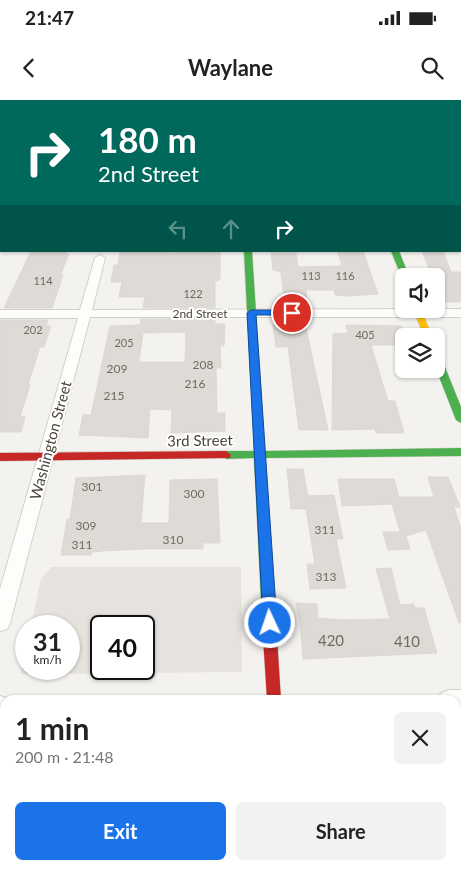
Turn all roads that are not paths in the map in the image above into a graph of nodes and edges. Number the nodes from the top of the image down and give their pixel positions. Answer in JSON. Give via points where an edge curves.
{"nodes":[{"id":1,"x":248,"y":252,"type":"edge"},
{"id":2,"x":395,"y":252,"type":"edge"},
{"id":3,"x":100,"y":258,"type":"dead end"},
{"id":4,"x":402,"y":268,"type":"edge"},
{"id":5,"x":395,"y":311,"type":"edge"},
{"id":6,"x":445,"y":312,"type":"edge"},
{"id":7,"x":84,"y":313,"type":"junction"},
{"id":8,"x":251,"y":313,"type":"junction"},
{"id":9,"x":461,"y":313,"type":"edge"},
{"id":10,"x":0,"y":314,"type":"edge"},
{"id":11,"x":444,"y":378,"type":"edge"},
{"id":12,"x":461,"y":420,"type":"edge"},
{"id":13,"x":461,"y":452,"type":"edge"},
{"id":14,"x":260,"y":454,"type":"junction"},
{"id":15,"x":46,"y":456,"type":"junction"},
{"id":16,"x":0,"y":457,"type":"edge"},
{"id":17,"x":0,"y":623,"type":"edge"},
{"id":18,"x":274,"y":695,"type":"edge"}],
"edges":[{"from":1,"to":8,"type":"street"},
{"from":2,"to":4,"type":"street"},
{"from":3,"to":7,"type":"street","name":"Washington Street"},
{"from":5,"to":8,"type":"street","name":"2nd Street"},
{"from":6,"to":9,"type":"street","name":"2nd Street"},
{"from":7,"to":8,"type":"street","name":"2nd Street"},
{"from":7,"to":10,"type":"street","name":"2nd Street"},
{"from":7,"to":15,"type":"street","name":"Washington Street"},
{"from":8,"to":14,"type":"street"},
{"from":11,"to":12,"type":"street"},
{"from":13,"to":14,"type":"street","name":"3rd Street"},
{"from":14,"to":15,"type":"street","name":"3rd Street"},
{"from":14,"to":18,"type":"street"},
{"from":15,"to":16,"type":"street","name":"3rd Street"},
{"from":15,"to":17,"type":"street","name":"Washington Street"}]}
